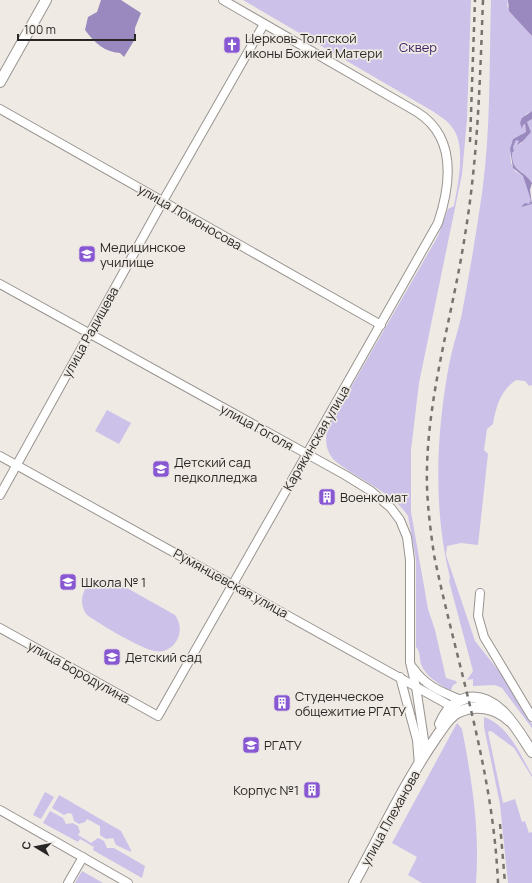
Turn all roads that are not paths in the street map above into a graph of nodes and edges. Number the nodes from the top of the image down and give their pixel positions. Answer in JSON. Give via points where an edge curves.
{"nodes":[{"id":1,"x":46,"y":0,"type":"edge"},
{"id":2,"x":223,"y":0,"type":"edge"},
{"id":3,"x":264,"y":24,"type":"junction"},
{"id":4,"x":0,"y":82,"type":"edge"},
{"id":5,"x":0,"y":109,"type":"edge"},
{"id":6,"x":163,"y":201,"type":"junction"},
{"id":7,"x":0,"y":284,"type":"edge"},
{"id":8,"x":381,"y":325,"type":"junction"},
{"id":9,"x":89,"y":333,"type":"junction"},
{"id":10,"x":307,"y":454,"type":"junction"},
{"id":11,"x":0,"y":456,"type":"edge"},
{"id":12,"x":16,"y":465,"type":"junction"},
{"id":13,"x":0,"y":495,"type":"edge"},
{"id":14,"x":233,"y":584,"type":"junction"},
{"id":15,"x":480,"y":592,"type":"dead end"},
{"id":16,"x":0,"y":628,"type":"edge"},
{"id":17,"x":410,"y":662,"type":"junction"},
{"id":18,"x":400,"y":677,"type":"junction"},
{"id":19,"x":416,"y":687,"type":"junction"},
{"id":20,"x":461,"y":700,"type":"junction"},
{"id":21,"x":450,"y":706,"type":"junction"},
{"id":22,"x":461,"y":711,"type":"junction"},
{"id":23,"x":158,"y":716,"type":"joint"},
{"id":24,"x":532,"y":717,"type":"edge"},
{"id":25,"x":510,"y":721,"type":"junction"},
{"id":26,"x":532,"y":752,"type":"edge"},
{"id":27,"x":426,"y":753,"type":"junction"},
{"id":28,"x":419,"y":764,"type":"junction"},
{"id":29,"x":0,"y":810,"type":"edge"},
{"id":30,"x":83,"y":857,"type":"junction"},
{"id":31,"x":68,"y":883,"type":"edge"},
{"id":32,"x":128,"y":883,"type":"edge"},
{"id":33,"x":354,"y":883,"type":"edge"}],
"edges":[{"from":1,"to":4,"type":"main road"},
{"from":2,"to":3,"type":"street","name":"Карякинская улица"},
{"from":3,"to":6,"type":"street","name":"улица Радищева"},
{"from":3,"to":8,"type":"street","name":"Карякинская улица","via":[[428,119],[438,130],[446,152],[446,194],[438,223]]},
{"from":5,"to":6,"type":"street","name":"улица Ломоносова"},
{"from":6,"to":8,"type":"street","name":"улица Ломоносова"},
{"from":6,"to":9,"type":"street","name":"улица Радищева"},
{"from":7,"to":9,"type":"street","name":"улица Гоголя"},
{"from":8,"to":10,"type":"street","name":"Карякинская улица"},
{"from":9,"to":10,"type":"street","name":"улица Гоголя"},
{"from":9,"to":12,"type":"street","name":"улица Радищева"},
{"from":10,"to":14,"type":"street","name":"Карякинская улица"},
{"from":10,"to":17,"type":"street","name":"улица Гоголя","via":[[371,491],[391,508],[400,520],[407,537],[410,560]]},
{"from":11,"to":12,"type":"street","name":"Румянцевская улица"},
{"from":12,"to":13,"type":"street","name":"улица Радищева"},
{"from":12,"to":14,"type":"street","name":"Румянцевская улица"},
{"from":14,"to":18,"type":"street","name":"Румянцевская улица"},
{"from":14,"to":23,"type":"street","name":"Карякинская улица"},
{"from":15,"to":24,"type":"street","via":[[478,616],[484,637]]},
{"from":16,"to":23,"type":"street","name":"улица Бородулина"},
{"from":17,"to":19,"type":"street","name":"улица Гоголя"},
{"from":17,"to":20,"type":"street","via":[[420,677],[433,688]]},
{"from":18,"to":19,"type":"street","name":"Румянцевская улица"},
{"from":18,"to":28,"type":"street","via":[[417,740]]},
{"from":19,"to":21,"type":"street","name":"Румянцевская улица"},
{"from":19,"to":27,"type":"street","name":"улица Гоголя"},
{"from":20,"to":21,"type":"main road"},
{"from":20,"to":25,"type":"main road","via":[[475,698],[489,701]]},
{"from":21,"to":22,"type":"street","name":"Румянцевская улица"},
{"from":21,"to":27,"type":"main road","name":"улица Плеханова"},
{"from":22,"to":25,"type":"main road","via":[[486,708],[501,713]]},
{"from":22,"to":27,"type":"main road","name":"улица Плеханова","via":[[448,721]]},
{"from":25,"to":26,"type":"main road"},
{"from":27,"to":28,"type":"main road","name":"улица Плеханова"},
{"from":28,"to":33,"type":"main road","name":"улица Плеханова"},
{"from":29,"to":30,"type":"street"},
{"from":30,"to":31,"type":"street"},
{"from":30,"to":32,"type":"street"}]}
